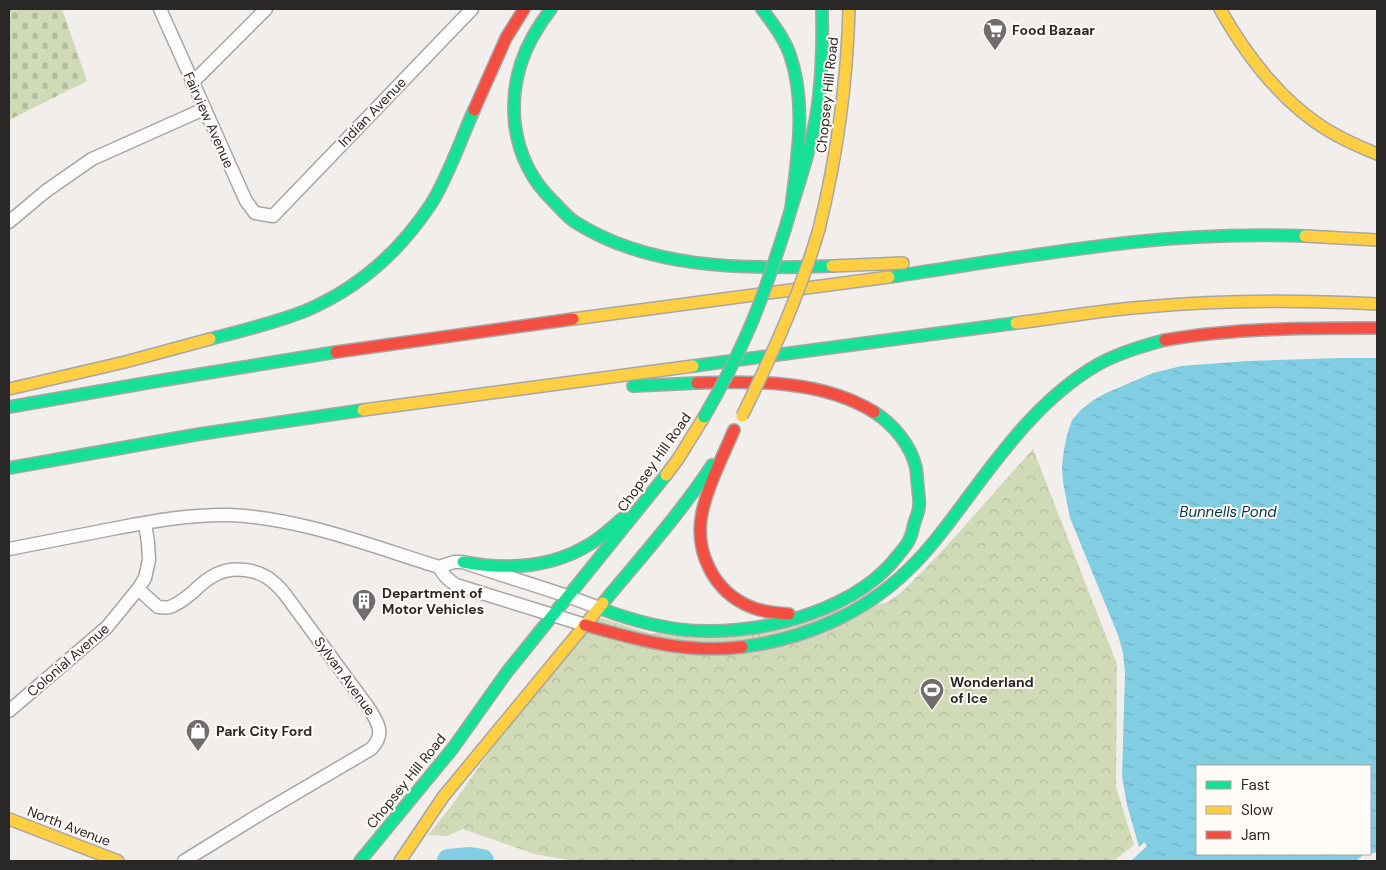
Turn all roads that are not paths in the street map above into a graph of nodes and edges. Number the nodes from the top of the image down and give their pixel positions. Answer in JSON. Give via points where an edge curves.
{"nodes":[{"id":1,"x":160,"y":9,"type":"edge"},
{"id":2,"x":266,"y":9,"type":"edge"},
{"id":3,"x":472,"y":9,"type":"edge"},
{"id":4,"x":524,"y":9,"type":"edge"},
{"id":5,"x":551,"y":9,"type":"edge"},
{"id":6,"x":762,"y":9,"type":"edge"},
{"id":7,"x":822,"y":9,"type":"edge"},
{"id":8,"x":849,"y":9,"type":"edge"},
{"id":9,"x":1220,"y":9,"type":"edge"},
{"id":10,"x":192,"y":83,"type":"junction"},
{"id":11,"x":204,"y":109,"type":"junction"},
{"id":12,"x":1377,"y":154,"type":"edge"},
{"id":13,"x":791,"y":209,"type":"junction"},
{"id":14,"x":273,"y":216,"type":"joint"},
{"id":15,"x":9,"y":222,"type":"edge"},
{"id":16,"x":1377,"y":240,"type":"edge"},
{"id":17,"x":998,"y":260,"type":"junction"},
{"id":18,"x":1377,"y":304,"type":"edge"},
{"id":19,"x":1377,"y":328,"type":"edge"},
{"id":20,"x":9,"y":389,"type":"edge"},
{"id":21,"x":495,"y":392,"type":"junction"},
{"id":22,"x":9,"y":407,"type":"edge"},
{"id":23,"x":734,"y":430,"type":"junction"},
{"id":24,"x":9,"y":468,"type":"edge"},
{"id":25,"x":651,"y":496,"type":"junction"},
{"id":26,"x":145,"y":523,"type":"junction"},
{"id":27,"x":9,"y":549,"type":"edge"},
{"id":28,"x":463,"y":562,"type":"junction"},
{"id":29,"x":439,"y":567,"type":"junction"},
{"id":30,"x":138,"y":590,"type":"junction"},
{"id":31,"x":569,"y":596,"type":"junction"},
{"id":32,"x":832,"y":606,"type":"junction"},
{"id":33,"x":599,"y":608,"type":"junction"},
{"id":34,"x":553,"y":616,"type":"junction"},
{"id":35,"x":585,"y":625,"type":"junction"},
{"id":36,"x":9,"y":711,"type":"edge"},
{"id":37,"x":9,"y":820,"type":"edge"},
{"id":38,"x":118,"y":861,"type":"edge"},
{"id":39,"x":184,"y":861,"type":"edge"},
{"id":40,"x":360,"y":861,"type":"edge"},
{"id":41,"x":400,"y":861,"type":"edge"}],
"edges":[{"from":1,"to":10,"type":"street","name":"Fairview Avenue"},
{"from":2,"to":10,"type":"street"},
{"from":3,"to":14,"type":"street","name":"Indian Avenue"},
{"from":4,"to":20,"type":"main road","via":[[506,38],[431,203],[402,242],[366,276],[331,298],[279,320],[134,360]]},
{"from":5,"to":17,"type":"main road","via":[[531,36],[522,56],[514,90],[517,134],[527,165],[544,193],[586,230],[658,257],[717,265]]},
{"from":6,"to":13,"type":"main road","via":[[784,40],[798,82],[799,128]]},
{"from":7,"to":13,"type":"main road","name":"Chopsey Hill Road","via":[[816,117]]},
{"from":8,"to":23,"type":"main road","name":"Chopsey Hill Road","bridge":true,"via":[[839,136],[818,229],[786,324]]},
{"from":9,"to":12,"type":"main road","via":[[1244,50],[1287,99],[1340,138]]},
{"from":10,"to":11,"type":"street","name":"Fairview Avenue"},
{"from":11,"to":14,"type":"street","name":"Fairview Avenue","via":[[246,201],[255,213]]},
{"from":11,"to":15,"type":"street","via":[[92,159]]},
{"from":13,"to":25,"type":"main road","name":"Chopsey Hill Road","bridge":true,"via":[[774,268],[729,372],[678,459]]},
{"from":16,"to":17,"type":"main road","via":[[1315,236],[1189,238]]},
{"from":17,"to":22,"type":"main road","via":[[374,347]]},
{"from":18,"to":21,"type":"main road","via":[[1286,300],[1191,302]]},
{"from":19,"to":35,"type":"main road","via":[[1192,335],[1142,346],[1098,365],[1036,412],[933,543],[900,578],[863,606],[814,630],[770,643],[721,649],[670,646]]},
{"from":21,"to":24,"type":"main road","via":[[200,434]]},
{"from":21,"to":32,"type":"main road","via":[[758,383],[820,390],[872,411],[898,432],[910,451],[920,486],[918,513],[911,536],[890,567],[868,586]]},
{"from":23,"to":32,"type":"main road","via":[[703,506],[700,535],[712,574],[727,594],[746,606],[767,613],[800,613]]},
{"from":23,"to":33,"type":"main road","name":"Chopsey Hill Road","via":[[685,504]]},
{"from":25,"to":28,"type":"main road","via":[[595,540],[558,559],[515,567]]},
{"from":25,"to":31,"type":"main road","name":"Chopsey Hill Road"},
{"from":26,"to":27,"type":"street"},
{"from":26,"to":29,"type":"street","via":[[208,515],[260,518],[329,533]]},
{"from":26,"to":30,"type":"street","name":"Colonial Avenue","via":[[149,560]]},
{"from":28,"to":29,"type":"street"},
{"from":28,"to":31,"type":"street"},
{"from":29,"to":34,"type":"street","via":[[443,575],[456,585]]},
{"from":30,"to":36,"type":"street","name":"Colonial Avenue","via":[[107,628]]},
{"from":30,"to":39,"type":"street","name":"Sylvan Avenue","via":[[158,607],[170,607],[220,572],[241,569],[268,576],[368,707],[380,729],[377,742],[371,749]]},
{"from":31,"to":33,"type":"street"},
{"from":31,"to":34,"type":"main road","name":"Chopsey Hill Road"},
{"from":32,"to":33,"type":"main road","via":[[773,624],[720,631],[672,629]]},
{"from":33,"to":35,"type":"main road","name":"Chopsey Hill Road"},
{"from":34,"to":35,"type":"street"},
{"from":34,"to":40,"type":"main road","name":"Chopsey Hill Road","via":[[507,672],[453,748]]},
{"from":35,"to":41,"type":"main road","name":"Chopsey Hill Road","via":[[443,797]]},
{"from":37,"to":38,"type":"main road","name":"North Avenue"}]}
